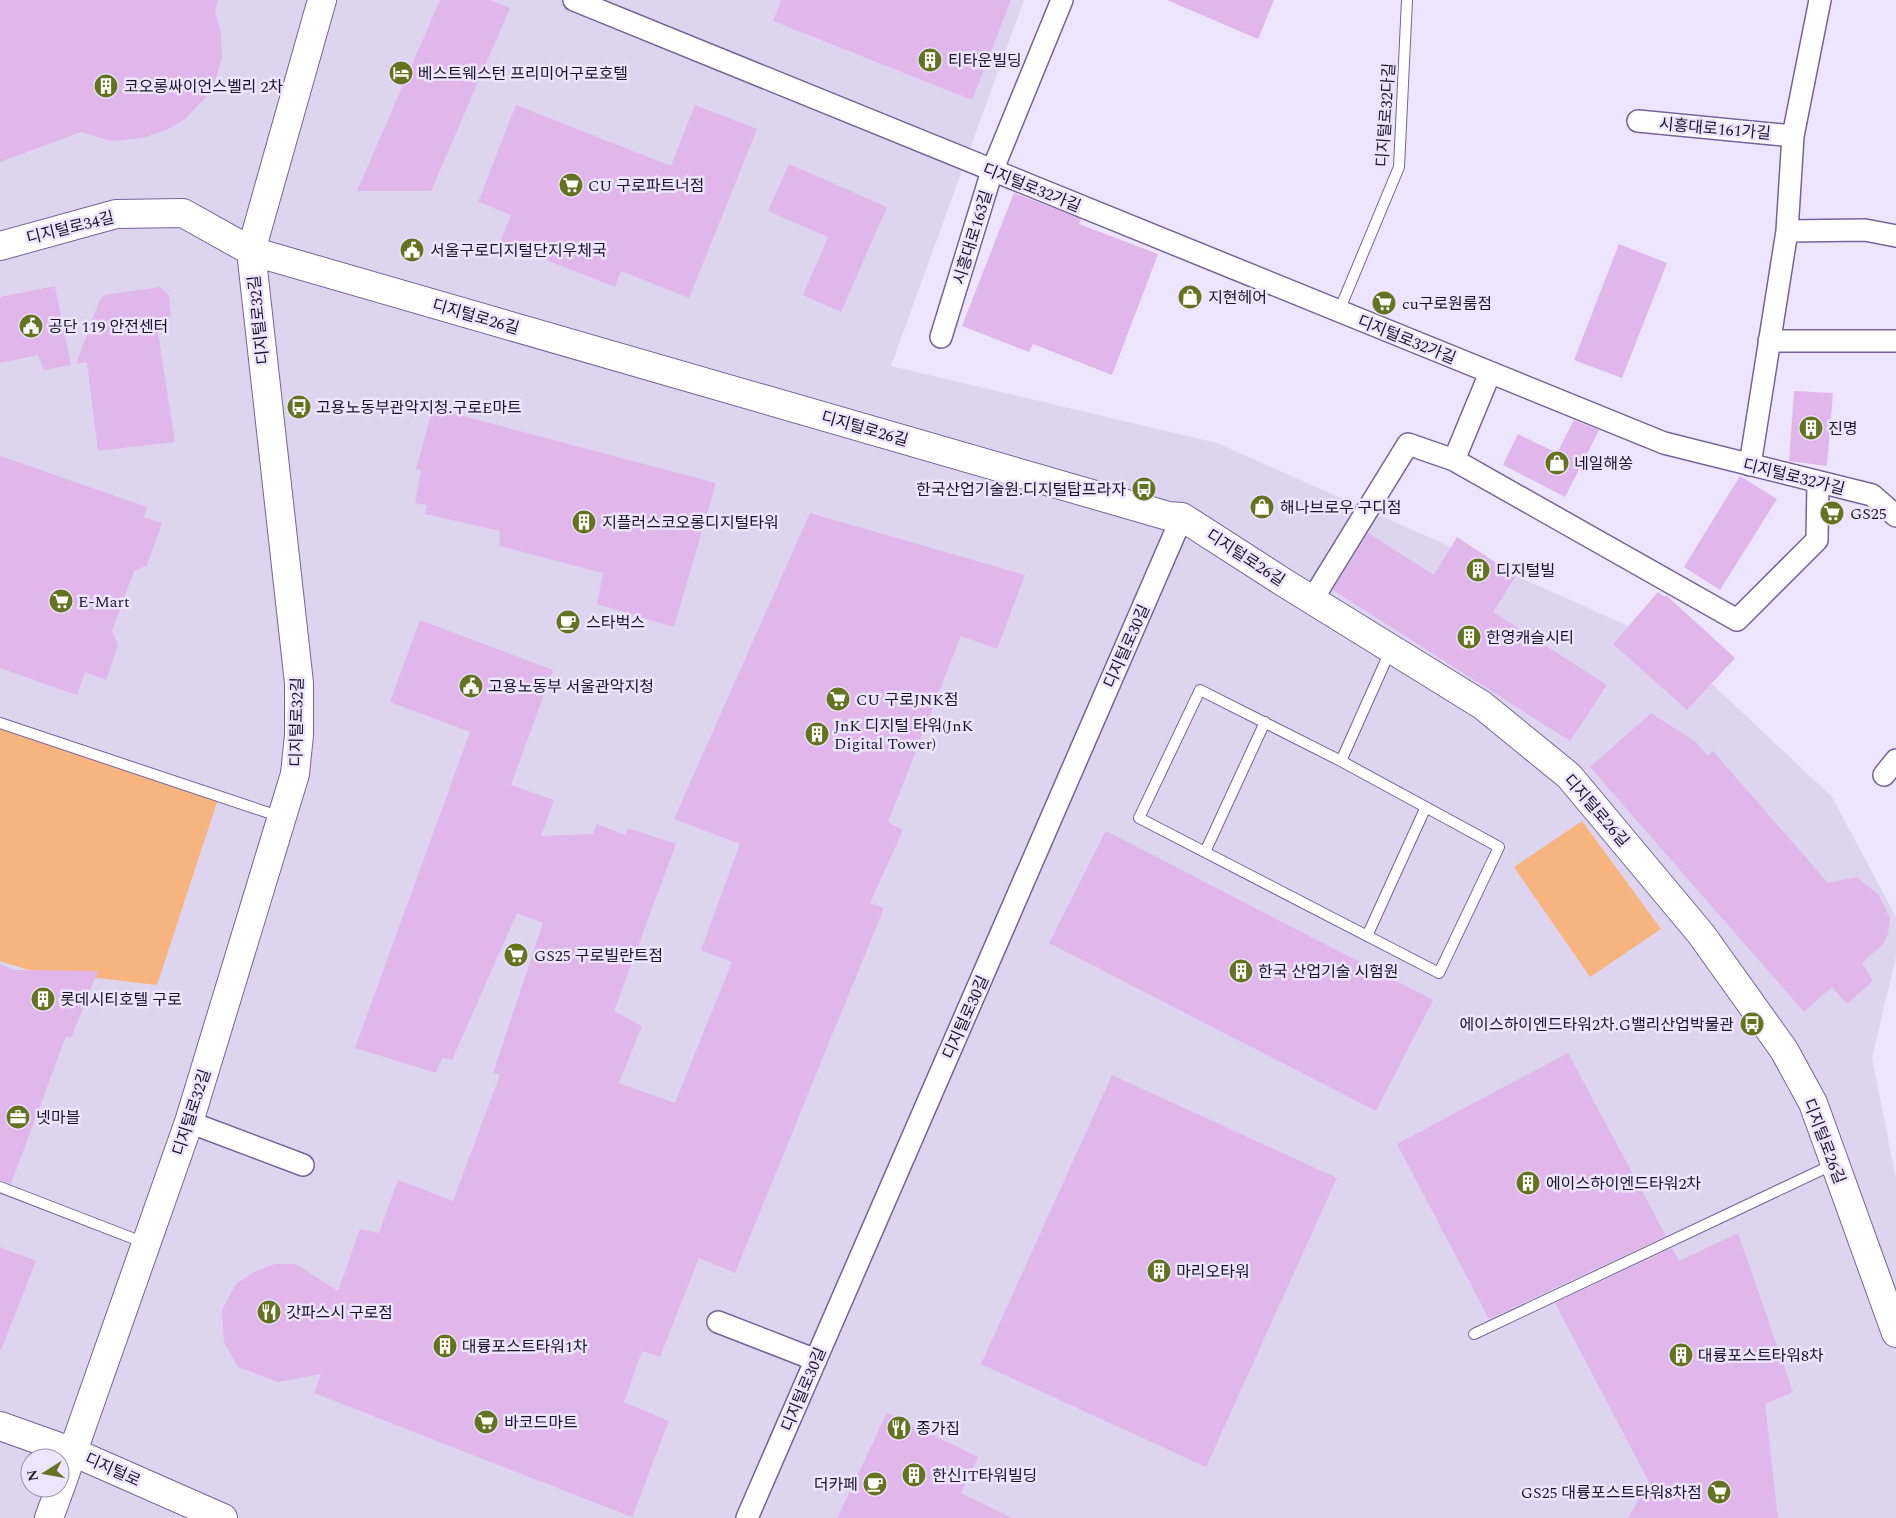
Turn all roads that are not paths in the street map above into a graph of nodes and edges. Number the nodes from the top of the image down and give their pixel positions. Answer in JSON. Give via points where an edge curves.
{"nodes":[{"id":1,"x":322,"y":0,"type":"edge"},
{"id":2,"x":574,"y":0,"type":"edge"},
{"id":3,"x":1062,"y":0,"type":"edge"},
{"id":4,"x":1406,"y":0,"type":"edge"},
{"id":5,"x":1820,"y":0,"type":"edge"},
{"id":6,"x":1638,"y":121,"type":"dead end"},
{"id":7,"x":1793,"y":136,"type":"junction"},
{"id":8,"x":992,"y":171,"type":"junction"},
{"id":9,"x":1786,"y":230,"type":"junction"},
{"id":10,"x":1896,"y":236,"type":"edge"},
{"id":11,"x":0,"y":246,"type":"edge"},
{"id":12,"x":251,"y":251,"type":"junction"},
{"id":13,"x":1339,"y":311,"type":"junction"},
{"id":14,"x":942,"y":337,"type":"dead end"},
{"id":15,"x":1769,"y":341,"type":"junction"},
{"id":16,"x":1896,"y":341,"type":"edge"},
{"id":17,"x":1490,"y":373,"type":"junction"},
{"id":18,"x":1454,"y":460,"type":"junction"},
{"id":19,"x":1750,"y":465,"type":"junction"},
{"id":20,"x":1818,"y":482,"type":"junction"},
{"id":21,"x":1896,"y":516,"type":"edge"},
{"id":22,"x":1182,"y":517,"type":"junction"},
{"id":23,"x":1312,"y":600,"type":"junction"},
{"id":24,"x":1391,"y":648,"type":"junction"},
{"id":25,"x":1265,"y":722,"type":"junction"},
{"id":26,"x":0,"y":723,"type":"edge"},
{"id":27,"x":1341,"y":760,"type":"junction"},
{"id":28,"x":1426,"y":809,"type":"junction"},
{"id":29,"x":282,"y":818,"type":"junction"},
{"id":30,"x":1205,"y":852,"type":"junction"},
{"id":31,"x":1367,"y":936,"type":"junction"},
{"id":32,"x":189,"y":1122,"type":"junction"},
{"id":33,"x":1835,"y":1164,"type":"junction"},
{"id":34,"x":303,"y":1165,"type":"dead end"},
{"id":35,"x":0,"y":1187,"type":"edge"},
{"id":36,"x":146,"y":1244,"type":"junction"},
{"id":37,"x":718,"y":1322,"type":"dead end"},
{"id":38,"x":1896,"y":1333,"type":"edge"},
{"id":39,"x":1474,"y":1334,"type":"dead end"},
{"id":40,"x":816,"y":1360,"type":"junction"},
{"id":41,"x":0,"y":1426,"type":"edge"},
{"id":42,"x":73,"y":1452,"type":"junction"},
{"id":43,"x":70,"y":1460,"type":"edge"},
{"id":44,"x":56,"y":1498,"type":"edge"},
{"id":45,"x":49,"y":1518,"type":"edge"},
{"id":46,"x":223,"y":1518,"type":"edge"},
{"id":47,"x":747,"y":1518,"type":"edge"}],
"edges":[{"from":1,"to":12,"type":"street","name":"디지털로32길"},
{"from":2,"to":8,"type":"street","name":"디지털로32가길"},
{"from":3,"to":8,"type":"street","name":"시흥대로163길"},
{"from":4,"to":13,"type":"lane","name":"디지털로32다길","via":[[1399,167]]},
{"from":5,"to":7,"type":"street","name":"시흥대로161가길"},
{"from":6,"to":7,"type":"street","name":"시흥대로161가길"},
{"from":7,"to":9,"type":"street","name":"시흥대로161가길"},
{"from":8,"to":13,"type":"street","name":"디지털로32가길"},
{"from":8,"to":14,"type":"street","name":"시흥대로163길"},
{"from":9,"to":10,"type":"street","via":[[1865,230]]},
{"from":9,"to":15,"type":"street","name":"시흥대로161가길"},
{"from":11,"to":12,"type":"street","name":"디지털로34길","via":[[116,214],[183,213]]},
{"from":12,"to":22,"type":"street","name":"디지털로26길","via":[[1168,516]]},
{"from":12,"to":29,"type":"street","name":"디지털로32길","via":[[299,683],[295,774]]},
{"from":13,"to":17,"type":"street","name":"디지털로32가길"},
{"from":15,"to":16,"type":"street"},
{"from":15,"to":19,"type":"street","name":"시흥대로161가길"},
{"from":17,"to":18,"type":"street"},
{"from":17,"to":19,"type":"street","name":"디지털로32가길","via":[[1664,443]]},
{"from":18,"to":20,"type":"street","via":[[1737,620],[1817,540]]},
{"from":18,"to":23,"type":"street","via":[[1408,444]]},
{"from":19,"to":20,"type":"street","name":"디지털로32가길"},
{"from":20,"to":21,"type":"street","name":"디지털로32가길","via":[[1872,495]]},
{"from":22,"to":23,"type":"street","name":"디지털로26길"},
{"from":22,"to":40,"type":"street","name":"디지털로30길"},
{"from":23,"to":24,"type":"street","name":"디지털로26길"},
{"from":24,"to":27,"type":"lane"},
{"from":24,"to":33,"type":"street","name":"디지털로26길","via":[[1482,704],[1569,776],[1702,934],[1784,1050],[1813,1103]]},
{"from":25,"to":27,"type":"lane"},
{"from":25,"to":30,"type":"lane"},
{"from":25,"to":30,"type":"lane","via":[[1200,690],[1139,818]]},
{"from":26,"to":29,"type":"lane"},
{"from":27,"to":28,"type":"lane"},
{"from":28,"to":31,"type":"lane"},
{"from":28,"to":31,"type":"lane","via":[[1499,847],[1439,973]]},
{"from":29,"to":32,"type":"street","name":"디지털로32길"},
{"from":30,"to":31,"type":"lane"},
{"from":32,"to":34,"type":"street"},
{"from":32,"to":36,"type":"street","name":"디지털로32길"},
{"from":33,"to":38,"type":"street","name":"디지털로26길"},
{"from":33,"to":39,"type":"lane"},
{"from":35,"to":36,"type":"lane"},
{"from":36,"to":42,"type":"street","name":"디지털로32길"},
{"from":37,"to":40,"type":"street"},
{"from":40,"to":47,"type":"street","name":"디지털로30길"},
{"from":41,"to":42,"type":"street","name":"디지털로"},
{"from":42,"to":43,"type":"street","name":"디지털로32길"},
{"from":42,"to":46,"type":"street","name":"디지털로"},
{"from":44,"to":45,"type":"street","name":"디지털로32길"}]}
